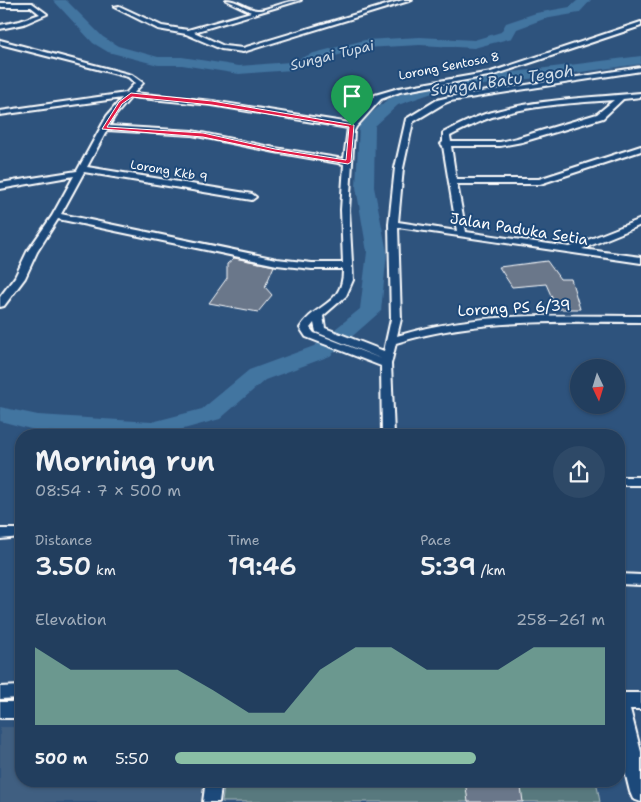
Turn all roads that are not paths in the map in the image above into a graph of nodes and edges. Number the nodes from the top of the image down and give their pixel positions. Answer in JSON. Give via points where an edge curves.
{"nodes":[{"id":1,"x":229,"y":0,"type":"edge"},
{"id":2,"x":298,"y":0,"type":"edge"},
{"id":3,"x":409,"y":0,"type":"edge"},
{"id":4,"x":0,"y":5,"type":"edge"},
{"id":5,"x":117,"y":7,"type":"dead end"},
{"id":6,"x":257,"y":12,"type":"junction"},
{"id":7,"x":641,"y":24,"type":"edge"},
{"id":8,"x":0,"y":28,"type":"edge"},
{"id":9,"x":188,"y":32,"type":"junction"},
{"id":10,"x":0,"y":42,"type":"edge"},
{"id":11,"x":641,"y":68,"type":"edge"},
{"id":12,"x":641,"y":94,"type":"edge"},
{"id":13,"x":131,"y":95,"type":"junction"},
{"id":14,"x":621,"y":97,"type":"junction"},
{"id":15,"x":0,"y":113,"type":"edge"},
{"id":16,"x":352,"y":126,"type":"junction"},
{"id":17,"x":104,"y":128,"type":"junction"},
{"id":18,"x":446,"y":144,"type":"junction"},
{"id":19,"x":641,"y":148,"type":"edge"},
{"id":20,"x":348,"y":162,"type":"junction"},
{"id":21,"x":80,"y":171,"type":"junction"},
{"id":22,"x":452,"y":182,"type":"junction"},
{"id":23,"x":0,"y":186,"type":"edge"},
{"id":24,"x":252,"y":197,"type":"dead end"},
{"id":25,"x":56,"y":216,"type":"junction"},
{"id":26,"x":641,"y":222,"type":"edge"},
{"id":27,"x":393,"y":224,"type":"junction"},
{"id":28,"x":462,"y":234,"type":"junction"},
{"id":29,"x":568,"y":251,"type":"junction"},
{"id":30,"x":641,"y":260,"type":"edge"},
{"id":31,"x":348,"y":266,"type":"junction"},
{"id":32,"x":12,"y":289,"type":"junction"},
{"id":33,"x":0,"y":292,"type":"edge"},
{"id":34,"x":0,"y":304,"type":"edge"},
{"id":35,"x":641,"y":319,"type":"edge"},
{"id":36,"x":391,"y":341,"type":"junction"},
{"id":37,"x":387,"y":360,"type":"junction"},
{"id":38,"x":388,"y":429,"type":"edge"},
{"id":39,"x":625,"y":481,"type":"edge"},
{"id":40,"x":641,"y":481,"type":"edge"},
{"id":41,"x":15,"y":533,"type":"edge"},
{"id":42,"x":0,"y":534,"type":"edge"},
{"id":43,"x":625,"y":579,"type":"edge"},
{"id":44,"x":641,"y":580,"type":"edge"},
{"id":45,"x":0,"y":692,"type":"edge"},
{"id":46,"x":15,"y":692,"type":"edge"},
{"id":47,"x":625,"y":701,"type":"edge"},
{"id":48,"x":641,"y":701,"type":"edge"},
{"id":49,"x":0,"y":710,"type":"edge"},
{"id":50,"x":15,"y":710,"type":"edge"},
{"id":51,"x":625,"y":731,"type":"edge"},
{"id":52,"x":213,"y":787,"type":"edge"},
{"id":53,"x":641,"y":792,"type":"edge"},
{"id":54,"x":211,"y":802,"type":"edge"}],
"edges":[{"from":1,"to":6,"type":"street"},
{"from":2,"to":6,"type":"street"},
{"from":3,"to":9,"type":"street","via":[[243,50],[223,48]]},
{"from":4,"to":8,"type":"street","via":[[32,5],[44,14]]},
{"from":5,"to":9,"type":"street","via":[[160,28]]},
{"from":6,"to":9,"type":"street"},
{"from":7,"to":16,"type":"street","name":"Lorong Sentosa 8","via":[[492,74],[399,90],[378,97]]},
{"from":10,"to":13,"type":"street","via":[[130,76],[139,83]]},
{"from":11,"to":27,"type":"street","via":[[440,102],[409,121],[399,168]]},
{"from":12,"to":14,"type":"street"},
{"from":13,"to":15,"type":"street"},
{"from":13,"to":16,"type":"street","via":[[212,103]]},
{"from":13,"to":17,"type":"street","via":[[120,103]]},
{"from":14,"to":18,"type":"street","via":[[600,116],[519,140],[500,144]]},
{"from":14,"to":18,"type":"street","via":[[494,114],[446,135]]},
{"from":16,"to":20,"type":"street"},
{"from":17,"to":20,"type":"street","via":[[198,134]]},
{"from":17,"to":21,"type":"street"},
{"from":18,"to":22,"type":"street"},
{"from":19,"to":22,"type":"street","via":[[540,181]]},
{"from":20,"to":31,"type":"street","via":[[345,210]]},
{"from":21,"to":23,"type":"street","name":"Lorong Kkb 9"},
{"from":21,"to":24,"type":"street","name":"Lorong Kkb 9"},
{"from":21,"to":25,"type":"street"},
{"from":22,"to":28,"type":"street"},
{"from":25,"to":31,"type":"street","via":[[277,262]]},
{"from":25,"to":32,"type":"street"},
{"from":26,"to":29,"type":"street"},
{"from":27,"to":28,"type":"street","name":"Jalan Paduka Setia"},
{"from":27,"to":36,"type":"street","via":[[396,319]]},
{"from":28,"to":29,"type":"street","name":"Jalan Paduka Setia"},
{"from":29,"to":30,"type":"street","name":"Jalan Paduka Setia"},
{"from":31,"to":37,"type":"street","via":[[343,294],[305,328]]},
{"from":32,"to":33,"type":"street"},
{"from":32,"to":34,"type":"street"},
{"from":35,"to":36,"type":"street","name":"Lorong PS 6/39","via":[[489,321],[427,329]]},
{"from":36,"to":37,"type":"street"},
{"from":37,"to":38,"type":"street"},
{"from":39,"to":40,"type":"street"},
{"from":41,"to":42,"type":"street"},
{"from":43,"to":44,"type":"street"},
{"from":45,"to":46,"type":"street"},
{"from":47,"to":48,"type":"street"},
{"from":49,"to":50,"type":"street"},
{"from":51,"to":53,"type":"street"},
{"from":52,"to":54,"type":"street"}]}
